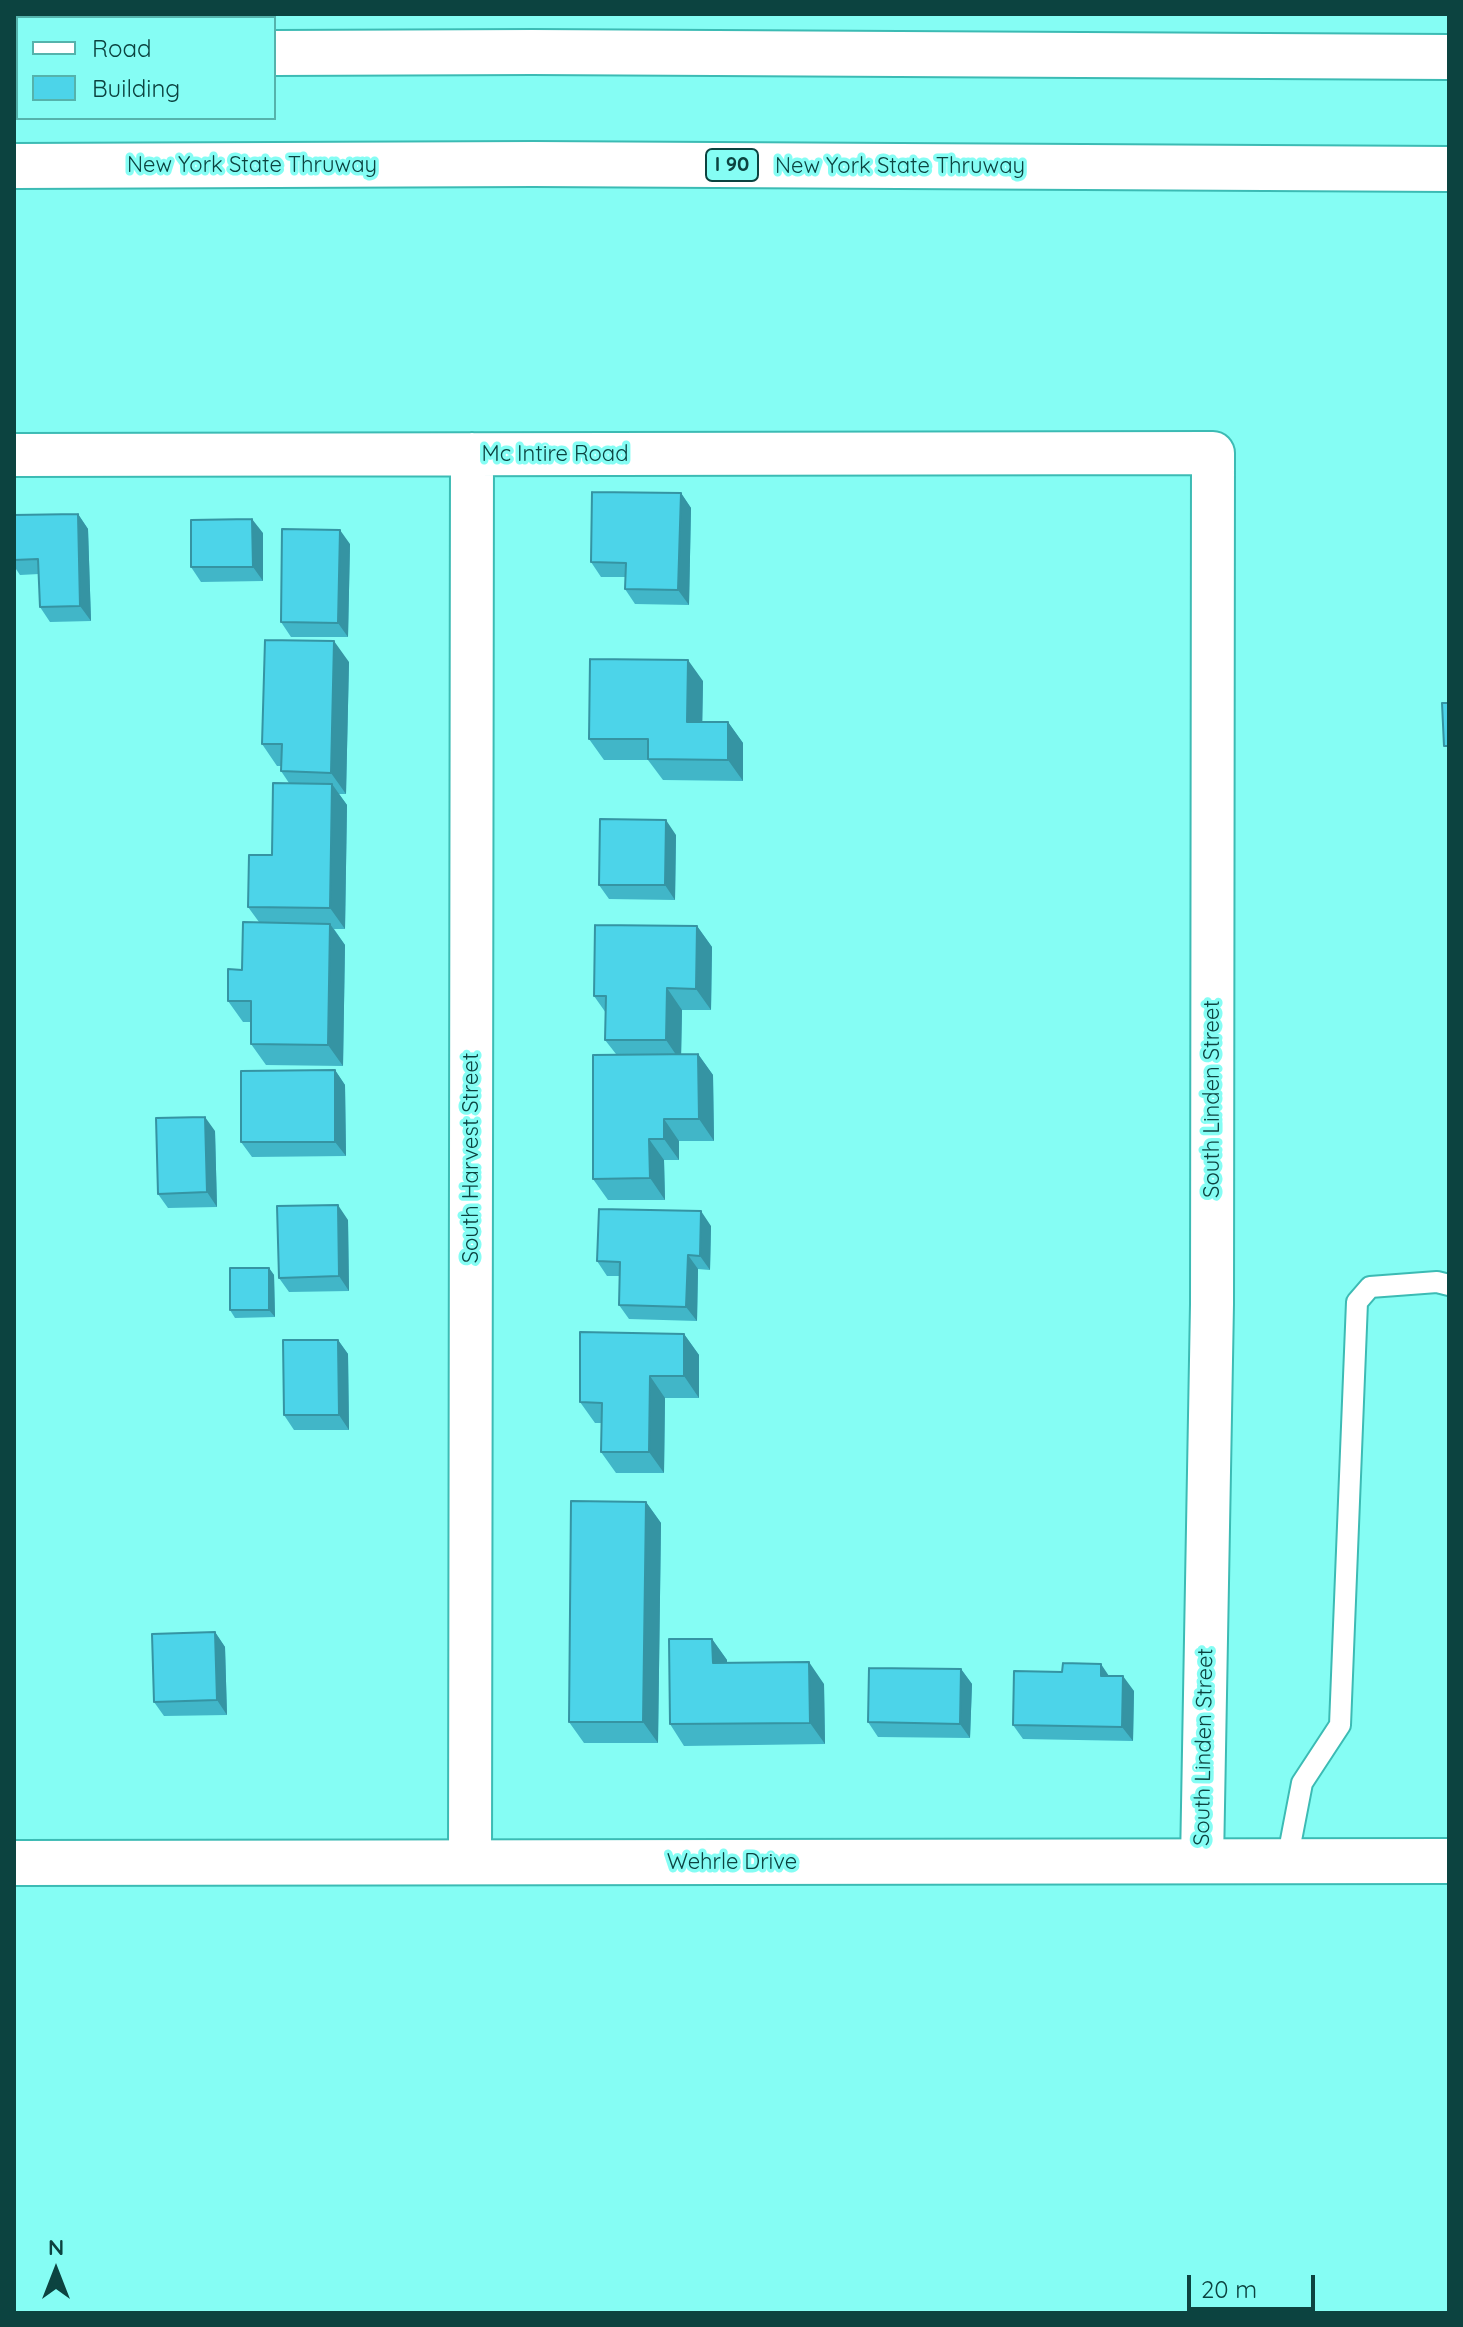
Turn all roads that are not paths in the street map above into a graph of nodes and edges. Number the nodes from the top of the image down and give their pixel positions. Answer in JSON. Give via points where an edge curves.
{"nodes":[{"id":1,"x":276,"y":53,"type":"edge"},
{"id":2,"x":1449,"y":57,"type":"edge"},
{"id":3,"x":14,"y":166,"type":"edge"},
{"id":4,"x":1449,"y":169,"type":"edge"},
{"id":5,"x":1096,"y":453,"type":"joint"},
{"id":6,"x":472,"y":454,"type":"junction"},
{"id":7,"x":14,"y":455,"type":"edge"},
{"id":8,"x":1449,"y":1285,"type":"edge"},
{"id":9,"x":1287,"y":1861,"type":"junction"},
{"id":10,"x":1449,"y":1861,"type":"edge"},
{"id":11,"x":470,"y":1862,"type":"junction"},
{"id":12,"x":1202,"y":1862,"type":"junction"},
{"id":13,"x":14,"y":1863,"type":"edge"}],
"edges":[{"from":1,"to":2,"type":"main road"},
{"from":3,"to":4,"type":"main road","name":"New York State Thruway","number":"I 90"},
{"from":5,"to":6,"type":"street","name":"Mc Intire Road"},
{"from":5,"to":12,"type":"street","name":"South Linden Street","via":[[1213,453],[1212,1304]]},
{"from":6,"to":7,"type":"street","name":"Mc Intire Road"},
{"from":6,"to":11,"type":"street","name":"South Harvest Street"},
{"from":8,"to":9,"type":"lane","via":[[1370,1287],[1357,1302],[1340,1725],[1302,1783]]},
{"from":9,"to":10,"type":"main road","name":"Wehrle Drive"},
{"from":9,"to":12,"type":"main road","name":"Wehrle Drive"},
{"from":11,"to":12,"type":"main road","name":"Wehrle Drive"},
{"from":11,"to":13,"type":"main road","name":"Wehrle Drive"}]}
